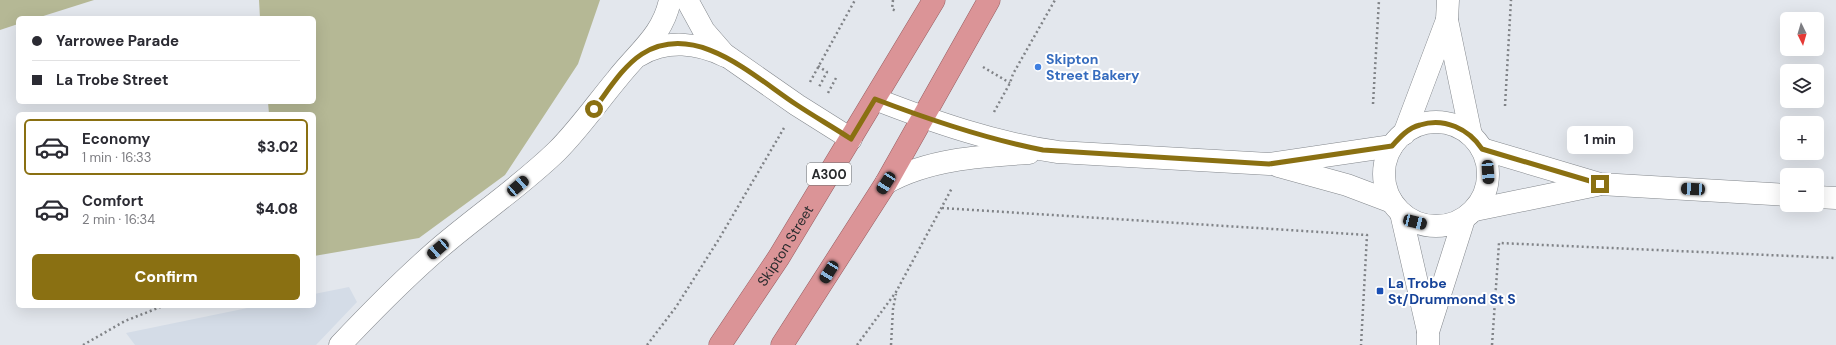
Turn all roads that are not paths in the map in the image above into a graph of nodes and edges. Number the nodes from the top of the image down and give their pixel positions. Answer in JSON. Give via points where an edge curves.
{"nodes":[{"id":1,"x":670,"y":0,"type":"edge"},
{"id":2,"x":686,"y":0,"type":"edge"},
{"id":3,"x":934,"y":0,"type":"edge"},
{"id":4,"x":989,"y":0,"type":"edge"},
{"id":5,"x":1448,"y":10,"type":"edge"},
{"id":6,"x":730,"y":59,"type":"junction"},
{"id":7,"x":630,"y":64,"type":"junction"},
{"id":8,"x":875,"y":99,"type":"junction"},
{"id":9,"x":924,"y":118,"type":"junction"},
{"id":10,"x":851,"y":139,"type":"junction"},
{"id":11,"x":1398,"y":140,"type":"junction"},
{"id":12,"x":1476,"y":142,"type":"junction"},
{"id":13,"x":1058,"y":152,"type":"junction"},
{"id":14,"x":1269,"y":164,"type":"junction"},
{"id":15,"x":886,"y":183,"type":"junction"},
{"id":16,"x":1600,"y":184,"type":"junction"},
{"id":17,"x":1780,"y":195,"type":"edge"},
{"id":18,"x":1824,"y":197,"type":"edge"},
{"id":19,"x":1836,"y":198,"type":"edge"},
{"id":20,"x":1396,"y":207,"type":"junction"},
{"id":21,"x":1470,"y":214,"type":"junction"},
{"id":22,"x":1428,"y":339,"type":"edge"},
{"id":23,"x":340,"y":345,"type":"edge"},
{"id":24,"x":720,"y":345,"type":"edge"},
{"id":25,"x":782,"y":345,"type":"edge"}],
"edges":[{"from":1,"to":7,"type":"main road","via":[[665,20]]},
{"from":2,"to":6,"type":"main road","via":[[704,31]]},
{"from":3,"to":8,"type":"highway","name":"Skipton Street","number":"A300"},
{"from":4,"to":9,"type":"highway"},
{"from":5,"to":11,"type":"main road"},
{"from":5,"to":12,"type":"main road"},
{"from":6,"to":7,"type":"main road","via":[[703,48],[676,44],[646,52]]},
{"from":6,"to":10,"type":"main road"},
{"from":7,"to":23,"type":"main road","via":[[556,152],[518,186],[426,259]]},
{"from":8,"to":9,"type":"main road"},
{"from":8,"to":10,"type":"highway","name":"Skipton Street","number":"A300"},
{"from":9,"to":13,"type":"main road","via":[[1025,147]]},
{"from":9,"to":15,"type":"highway"},
{"from":10,"to":24,"type":"highway","name":"Skipton Street","number":"A300"},
{"from":11,"to":12,"type":"main road","via":[[1419,125],[1438,122],[1455,126]]},
{"from":11,"to":14,"type":"main road"},
{"from":11,"to":20,"type":"main road","via":[[1386,159],[1384,173],[1386,188]]},
{"from":12,"to":16,"type":"main road"},
{"from":12,"to":21,"type":"main road","via":[[1488,164],[1488,180],[1484,196]]},
{"from":13,"to":14,"type":"main road"},
{"from":13,"to":15,"type":"main road","via":[[968,159],[914,170]]},
{"from":14,"to":20,"type":"main road","via":[[1347,185]]},
{"from":15,"to":25,"type":"highway"},
{"from":16,"to":17,"type":"main road"},
{"from":16,"to":21,"type":"main road"},
{"from":18,"to":19,"type":"main road"},
{"from":20,"to":21,"type":"main road","via":[[1415,222],[1431,226],[1448,225]]},
{"from":20,"to":22,"type":"main road"},
{"from":21,"to":22,"type":"main road"}]}
